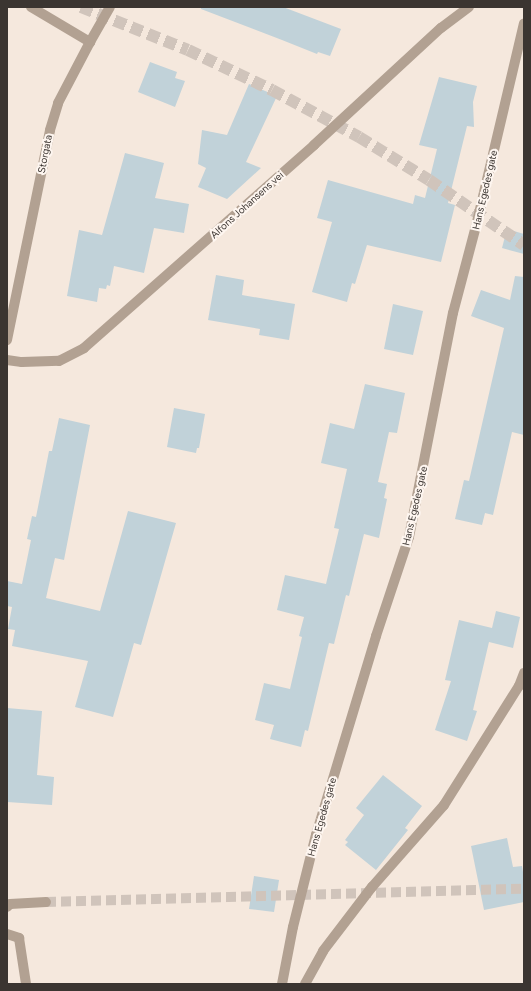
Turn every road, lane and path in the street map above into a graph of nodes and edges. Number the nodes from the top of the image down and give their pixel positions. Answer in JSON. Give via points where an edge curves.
{"nodes":[{"id":1,"x":31,"y":7,"type":"edge"},
{"id":2,"x":110,"y":7,"type":"edge"},
{"id":3,"x":469,"y":7,"type":"edge"},
{"id":4,"x":524,"y":23,"type":"edge"},
{"id":5,"x":90,"y":42,"type":"junction"},
{"id":6,"x":7,"y":340,"type":"edge"},
{"id":7,"x":7,"y":360,"type":"edge"},
{"id":8,"x":524,"y":673,"type":"edge"},
{"id":9,"x":46,"y":902,"type":"tunnel mouth"},
{"id":10,"x":7,"y":907,"type":"edge"},
{"id":11,"x":7,"y":934,"type":"edge"},
{"id":12,"x":26,"y":984,"type":"edge"},
{"id":13,"x":282,"y":984,"type":"edge"},
{"id":14,"x":305,"y":984,"type":"edge"}],
"edges":[{"from":1,"to":5,"type":"street"},
{"from":2,"to":5,"type":"street","name":"Storgata"},
{"from":3,"to":7,"type":"street","name":"Alfons Johansens vei","via":[[441,28],[308,150],[84,348],[59,361]]},
{"from":4,"to":13,"type":"street","name":"Hans Egedes gate","via":[[453,313],[409,537],[316,835]]},
{"from":5,"to":6,"type":"street","name":"Storgata","via":[[58,103],[50,130]]},
{"from":8,"to":14,"type":"street","via":[[519,686],[444,805],[372,887],[322,951]]},
{"from":9,"to":10,"type":"street","via":[[10,904]]},
{"from":11,"to":12,"type":"street","via":[[18,938]]}]}
